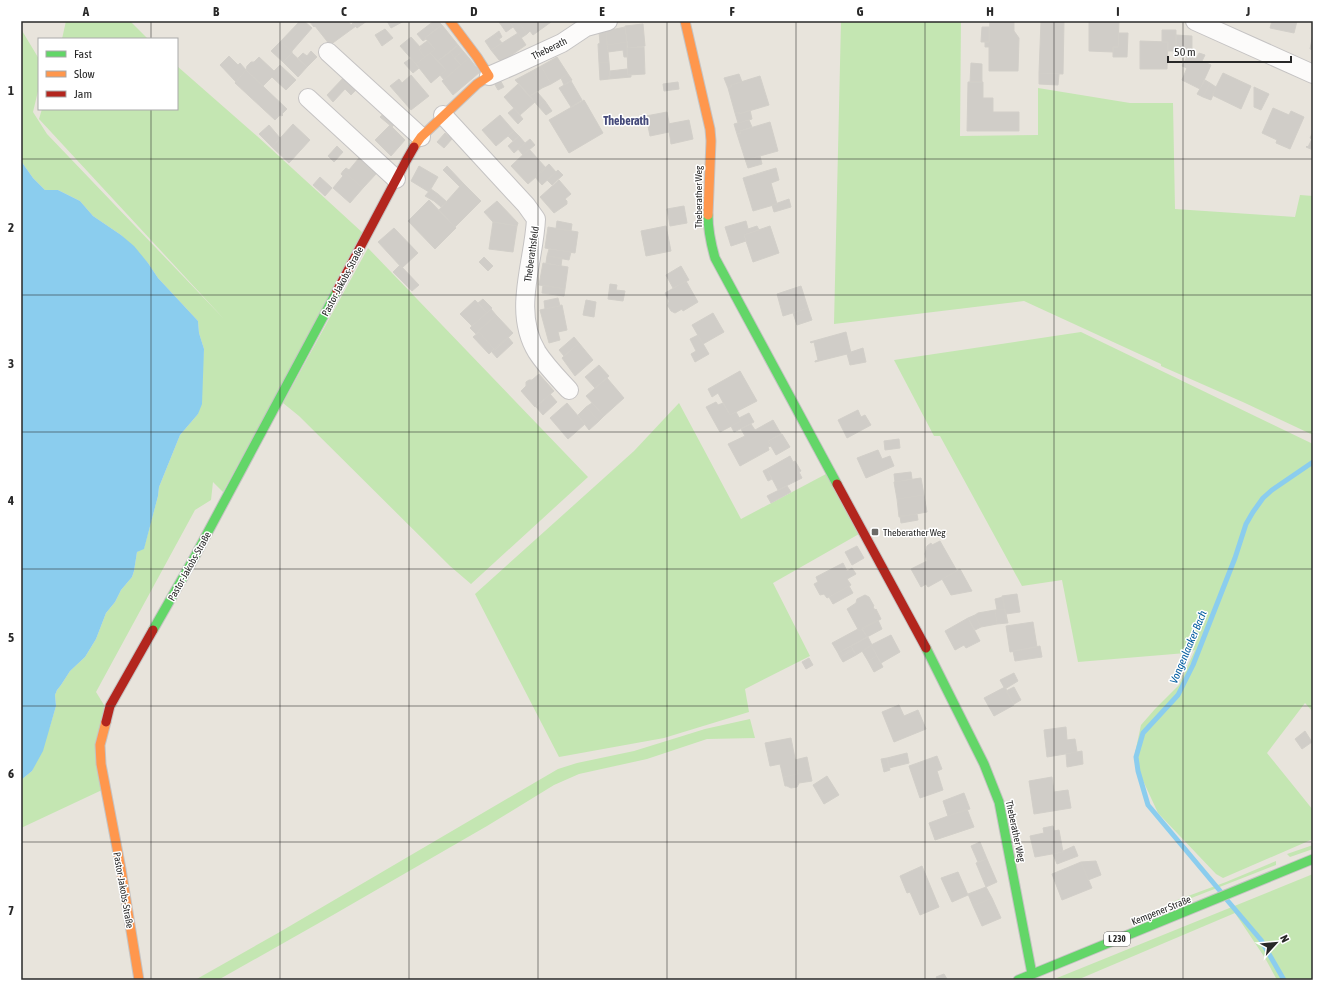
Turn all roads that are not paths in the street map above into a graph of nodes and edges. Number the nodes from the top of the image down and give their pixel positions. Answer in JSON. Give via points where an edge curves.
{"nodes":[{"id":1,"x":450,"y":21,"type":"edge"},
{"id":2,"x":608,"y":21,"type":"edge"},
{"id":3,"x":684,"y":21,"type":"edge"},
{"id":4,"x":1194,"y":21,"type":"edge"},
{"id":5,"x":328,"y":52,"type":"dead end"},
{"id":6,"x":1313,"y":74,"type":"edge"},
{"id":7,"x":489,"y":76,"type":"junction"},
{"id":8,"x":308,"y":98,"type":"dead end"},
{"id":9,"x":444,"y":115,"type":"junction"},
{"id":10,"x":421,"y":137,"type":"junction"},
{"id":11,"x":396,"y":179,"type":"junction"},
{"id":12,"x":569,"y":390,"type":"dead end"},
{"id":13,"x":1313,"y":860,"type":"edge"},
{"id":14,"x":1032,"y":974,"type":"junction"},
{"id":15,"x":139,"y":980,"type":"edge"},
{"id":16,"x":1018,"y":980,"type":"edge"}],
"edges":[{"from":1,"to":7,"type":"street"},
{"from":2,"to":7,"type":"street","name":"Theberath","via":[[586,27],[562,43]]},
{"from":3,"to":14,"type":"street","name":"Theberather Weg","via":[[710,129],[708,223],[715,258],[916,629],[984,764],[999,802]]},
{"from":4,"to":6,"type":"street"},
{"from":5,"to":10,"type":"street"},
{"from":7,"to":9,"type":"street","name":"Pastor-Jakobs-Straße"},
{"from":8,"to":11,"type":"street"},
{"from":9,"to":10,"type":"street","name":"Pastor-Jakobs-Straße"},
{"from":9,"to":12,"type":"street","name":"Theberathsfeld","via":[[536,219],[525,294],[528,331],[537,352]]},
{"from":10,"to":11,"type":"street","name":"Pastor-Jakobs-Straße"},
{"from":11,"to":15,"type":"street","name":"Pastor-Jakobs-Straße","via":[[215,518],[110,706],[100,745],[101,764]]},
{"from":13,"to":14,"type":"street","name":"Kempener Straße","number":"L 230"},
{"from":14,"to":16,"type":"street","name":"Kempener Straße","number":"L 230"}]}
